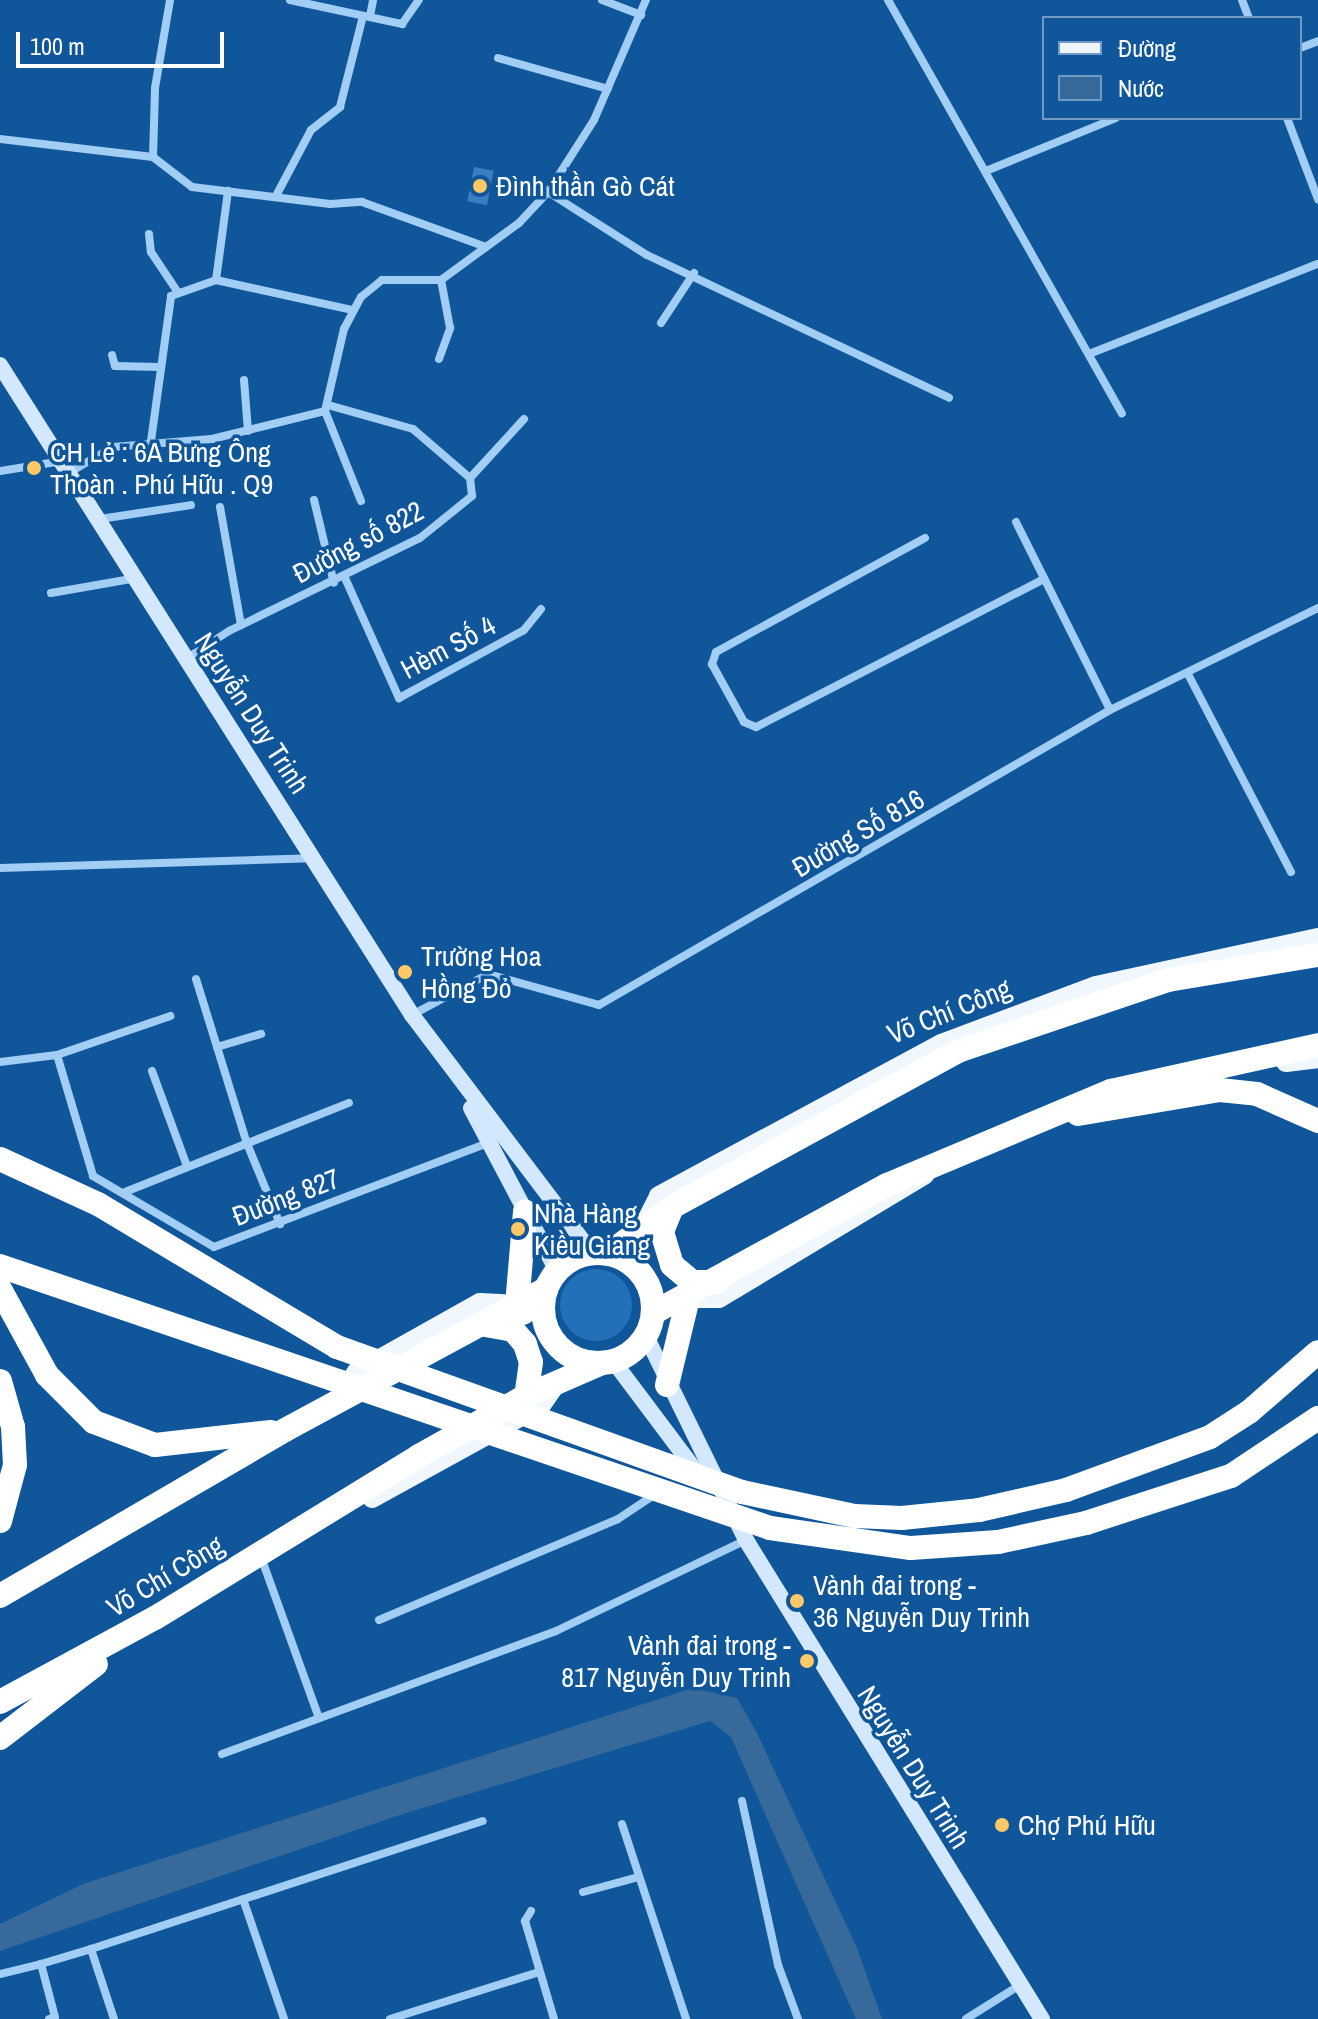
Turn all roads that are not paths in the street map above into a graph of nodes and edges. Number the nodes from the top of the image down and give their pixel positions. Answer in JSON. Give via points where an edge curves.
{"nodes":[{"id":1,"x":170,"y":0,"type":"edge"},
{"id":2,"x":290,"y":0,"type":"edge"},
{"id":3,"x":373,"y":0,"type":"edge"},
{"id":4,"x":419,"y":0,"type":"edge"},
{"id":5,"x":602,"y":0,"type":"edge"},
{"id":6,"x":646,"y":0,"type":"edge"},
{"id":7,"x":888,"y":0,"type":"edge"},
{"id":8,"x":641,"y":15,"type":"junction"},
{"id":9,"x":366,"y":16,"type":"junction"},
{"id":10,"x":498,"y":58,"type":"dead end"},
{"id":11,"x":608,"y":89,"type":"junction"},
{"id":12,"x":1111,"y":120,"type":"edge"},
{"id":13,"x":1288,"y":120,"type":"edge"},
{"id":14,"x":0,"y":139,"type":"edge"},
{"id":15,"x":153,"y":157,"type":"junction"},
{"id":16,"x":986,"y":171,"type":"junction"},
{"id":17,"x":228,"y":191,"type":"junction"},
{"id":18,"x":548,"y":192,"type":"junction"},
{"id":19,"x":277,"y":194,"type":"junction"},
{"id":20,"x":1318,"y":199,"type":"edge"},
{"id":21,"x":149,"y":234,"type":"dead end"},
{"id":22,"x":486,"y":247,"type":"junction"},
{"id":23,"x":1318,"y":264,"type":"edge"},
{"id":24,"x":694,"y":273,"type":"junction"},
{"id":25,"x":216,"y":280,"type":"junction"},
{"id":26,"x":441,"y":280,"type":"junction"},
{"id":27,"x":177,"y":291,"type":"junction"},
{"id":28,"x":352,"y":310,"type":"junction"},
{"id":29,"x":661,"y":323,"type":"dead end"},
{"id":30,"x":1089,"y":354,"type":"junction"},
{"id":31,"x":112,"y":355,"type":"dead end"},
{"id":32,"x":439,"y":359,"type":"dead end"},
{"id":33,"x":0,"y":365,"type":"edge"},
{"id":34,"x":159,"y":367,"type":"junction"},
{"id":35,"x":244,"y":380,"type":"dead end"},
{"id":36,"x":949,"y":398,"type":"dead end"},
{"id":37,"x":326,"y":408,"type":"junction"},
{"id":38,"x":1122,"y":413,"type":"dead end"},
{"id":39,"x":524,"y":419,"type":"dead end"},
{"id":40,"x":248,"y":431,"type":"junction"},
{"id":41,"x":151,"y":441,"type":"junction"},
{"id":42,"x":67,"y":466,"type":"junction"},
{"id":43,"x":0,"y":471,"type":"edge"},
{"id":44,"x":470,"y":478,"type":"junction"},
{"id":45,"x":314,"y":500,"type":"dead end"},
{"id":46,"x":361,"y":501,"type":"dead end"},
{"id":47,"x":191,"y":505,"type":"dead end"},
{"id":48,"x":220,"y":507,"type":"dead end"},
{"id":49,"x":100,"y":519,"type":"junction"},
{"id":50,"x":1016,"y":522,"type":"dead end"},
{"id":51,"x":925,"y":538,"type":"dead end"},
{"id":52,"x":137,"y":578,"type":"junction"},
{"id":53,"x":345,"y":578,"type":"junction"},
{"id":54,"x":1044,"y":579,"type":"junction"},
{"id":55,"x":334,"y":583,"type":"junction"},
{"id":56,"x":51,"y":593,"type":"dead end"},
{"id":57,"x":1318,"y":608,"type":"edge"},
{"id":58,"x":541,"y":609,"type":"dead end"},
{"id":59,"x":241,"y":625,"type":"junction"},
{"id":60,"x":184,"y":660,"type":"junction"},
{"id":61,"x":1189,"y":676,"type":"junction"},
{"id":62,"x":1110,"y":710,"type":"junction"},
{"id":63,"x":316,"y":858,"type":"junction"},
{"id":64,"x":0,"y":868,"type":"edge"},
{"id":65,"x":1291,"y":872,"type":"dead end"},
{"id":66,"x":1318,"y":938,"type":"edge"},
{"id":67,"x":1318,"y":955,"type":"edge"},
{"id":68,"x":196,"y":979,"type":"dead end"},
{"id":69,"x":412,"y":1015,"type":"junction"},
{"id":70,"x":170,"y":1016,"type":"dead end"},
{"id":71,"x":1006,"y":1026,"type":"junction"},
{"id":72,"x":261,"y":1034,"type":"dead end"},
{"id":73,"x":1318,"y":1045,"type":"edge"},
{"id":74,"x":217,"y":1047,"type":"junction"},
{"id":75,"x":57,"y":1055,"type":"junction"},
{"id":76,"x":1318,"y":1058,"type":"edge"},
{"id":77,"x":0,"y":1062,"type":"edge"},
{"id":78,"x":152,"y":1071,"type":"dead end"},
{"id":79,"x":462,"y":1088,"type":"junction"},
{"id":80,"x":349,"y":1103,"type":"dead end"},
{"id":81,"x":1060,"y":1113,"type":"junction"},
{"id":82,"x":1318,"y":1121,"type":"edge"},
{"id":83,"x":246,"y":1141,"type":"junction"},
{"id":84,"x":488,"y":1143,"type":"junction"},
{"id":85,"x":0,"y":1159,"type":"edge"},
{"id":86,"x":187,"y":1166,"type":"junction"},
{"id":87,"x":933,"y":1168,"type":"junction"},
{"id":88,"x":125,"y":1192,"type":"junction"},
{"id":89,"x":672,"y":1207,"type":"junction"},
{"id":90,"x":525,"y":1211,"type":"junction"},
{"id":91,"x":280,"y":1224,"type":"junction"},
{"id":92,"x":645,"y":1224,"type":"junction"},
{"id":93,"x":600,"y":1253,"type":"junction"},
{"id":94,"x":0,"y":1266,"type":"edge"},
{"id":95,"x":551,"y":1280,"type":"junction"},
{"id":96,"x":717,"y":1282,"type":"junction"},
{"id":97,"x":0,"y":1289,"type":"edge"},
{"id":98,"x":688,"y":1298,"type":"junction"},
{"id":99,"x":517,"y":1305,"type":"junction"},
{"id":100,"x":480,"y":1324,"type":"junction"},
{"id":101,"x":650,"y":1324,"type":"junction"},
{"id":102,"x":1318,"y":1352,"type":"edge"},
{"id":103,"x":607,"y":1363,"type":"junction"},
{"id":104,"x":0,"y":1381,"type":"edge"},
{"id":105,"x":557,"y":1382,"type":"junction"},
{"id":106,"x":667,"y":1385,"type":"junction"},
{"id":107,"x":526,"y":1396,"type":"junction"},
{"id":108,"x":334,"y":1405,"type":"junction"},
{"id":109,"x":1318,"y":1418,"type":"edge"},
{"id":110,"x":285,"y":1430,"type":"junction"},
{"id":111,"x":697,"y":1473,"type":"junction"},
{"id":112,"x":329,"y":1509,"type":"junction"},
{"id":113,"x":0,"y":1521,"type":"edge"},
{"id":114,"x":746,"y":1540,"type":"junction"},
{"id":115,"x":260,"y":1554,"type":"junction"},
{"id":116,"x":0,"y":1583,"type":"edge"},
{"id":117,"x":0,"y":1596,"type":"edge"},
{"id":118,"x":155,"y":1618,"type":"junction"},
{"id":119,"x":379,"y":1620,"type":"dead end"},
{"id":120,"x":27,"y":1688,"type":"junction"},
{"id":121,"x":0,"y":1702,"type":"edge"},
{"id":122,"x":0,"y":1711,"type":"edge"},
{"id":123,"x":319,"y":1718,"type":"junction"},
{"id":124,"x":0,"y":1738,"type":"edge"},
{"id":125,"x":222,"y":1754,"type":"dead end"},
{"id":126,"x":742,"y":1801,"type":"dead end"},
{"id":127,"x":483,"y":1821,"type":"dead end"},
{"id":128,"x":622,"y":1824,"type":"dead end"},
{"id":129,"x":639,"y":1877,"type":"junction"},
{"id":130,"x":583,"y":1892,"type":"dead end"},
{"id":131,"x":243,"y":1899,"type":"junction"},
{"id":132,"x":531,"y":1911,"type":"dead end"},
{"id":133,"x":91,"y":1949,"type":"junction"},
{"id":134,"x":41,"y":1964,"type":"junction"},
{"id":135,"x":539,"y":1972,"type":"junction"},
{"id":136,"x":0,"y":1974,"type":"edge"},
{"id":137,"x":1020,"y":1985,"type":"junction"},
{"id":138,"x":49,"y":2019,"type":"edge"},
{"id":139,"x":114,"y":2019,"type":"edge"},
{"id":140,"x":284,"y":2019,"type":"edge"},
{"id":141,"x":390,"y":2019,"type":"edge"},
{"id":142,"x":554,"y":2019,"type":"edge"},
{"id":143,"x":686,"y":2019,"type":"edge"},
{"id":144,"x":798,"y":2019,"type":"edge"},
{"id":145,"x":966,"y":2019,"type":"edge"},
{"id":146,"x":1042,"y":2019,"type":"edge"}],
"edges":[{"from":1,"to":15,"type":"street","via":[[155,88]]},
{"from":2,"to":9,"type":"street"},
{"from":3,"to":9,"type":"street"},
{"from":4,"to":9,"type":"street","via":[[406,23]]},
{"from":5,"to":8,"type":"street"},
{"from":6,"to":8,"type":"street"},
{"from":7,"to":16,"type":"street"},
{"from":8,"to":11,"type":"street"},
{"from":9,"to":19,"type":"street","via":[[340,107],[311,130]]},
{"from":10,"to":11,"type":"street"},
{"from":11,"to":18,"type":"street"},
{"from":12,"to":16,"type":"street"},
{"from":13,"to":20,"type":"street"},
{"from":14,"to":15,"type":"street"},
{"from":15,"to":17,"type":"street","via":[[181,184]]},
{"from":16,"to":30,"type":"street"},
{"from":17,"to":19,"type":"street"},
{"from":17,"to":25,"type":"street"},
{"from":18,"to":22,"type":"street"},
{"from":18,"to":24,"type":"street","via":[[647,255]]},
{"from":19,"to":22,"type":"street","via":[[392,209]]},
{"from":21,"to":27,"type":"street","via":[[151,252]]},
{"from":22,"to":26,"type":"street"},
{"from":23,"to":30,"type":"street"},
{"from":24,"to":29,"type":"street"},
{"from":24,"to":36,"type":"street"},
{"from":25,"to":27,"type":"street"},
{"from":25,"to":28,"type":"street"},
{"from":26,"to":28,"type":"street","via":[[382,280]]},
{"from":26,"to":32,"type":"street","via":[[450,328]]},
{"from":27,"to":34,"type":"street","via":[[165,315]]},
{"from":28,"to":37,"type":"street"},
{"from":30,"to":38,"type":"street"},
{"from":31,"to":34,"type":"street","via":[[115,366]]},
{"from":33,"to":42,"type":"main road","name":"Nguyễn Duy Trinh"},
{"from":34,"to":41,"type":"street"},
{"from":35,"to":40,"type":"street"},
{"from":37,"to":40,"type":"street"},
{"from":37,"to":44,"type":"street","via":[[413,429]]},
{"from":37,"to":46,"type":"street"},
{"from":39,"to":44,"type":"street"},
{"from":40,"to":41,"type":"street"},
{"from":41,"to":42,"type":"street","via":[[113,447]]},
{"from":42,"to":43,"type":"street"},
{"from":42,"to":49,"type":"main road","name":"Nguyễn Duy Trinh"},
{"from":44,"to":53,"type":"street","name":"Đường số 822","via":[[472,496],[456,511]]},
{"from":45,"to":55,"type":"street"},
{"from":47,"to":49,"type":"street"},
{"from":48,"to":59,"type":"street"},
{"from":49,"to":52,"type":"main road","name":"Nguyễn Duy Trinh"},
{"from":50,"to":54,"type":"street"},
{"from":51,"to":54,"type":"street","via":[[716,652],[712,664],[744,722],[756,727]]},
{"from":52,"to":56,"type":"street"},
{"from":52,"to":60,"type":"main road","name":"Nguyễn Duy Trinh"},
{"from":53,"to":55,"type":"street","name":"Đường số 822"},
{"from":53,"to":58,"type":"street","name":"Hèm Số 4","via":[[399,698],[524,630]]},
{"from":54,"to":62,"type":"street"},
{"from":55,"to":59,"type":"street","name":"Đường số 822"},
{"from":57,"to":61,"type":"street","name":"Đường Số 816"},
{"from":59,"to":60,"type":"street","name":"Đường số 822"},
{"from":60,"to":63,"type":"main road","name":"Nguyễn Duy Trinh"},
{"from":61,"to":62,"type":"street","name":"Đường Số 816"},
{"from":61,"to":65,"type":"street"},
{"from":62,"to":69,"type":"street","name":"Đường Số 816","via":[[599,1005],[488,974]]},
{"from":63,"to":64,"type":"street"},
{"from":63,"to":69,"type":"main road","name":"Nguyễn Duy Trinh"},
{"from":66,"to":71,"type":"main road","name":"Võ Chí Công","via":[[1152,970]]},
{"from":67,"to":71,"type":"highway","name":"Võ Chí Công","via":[[1168,980]]},
{"from":68,"to":74,"type":"street"},
{"from":69,"to":79,"type":"main road","name":"Nguyễn Duy Trinh"},
{"from":70,"to":75,"type":"street"},
{"from":71,"to":89,"type":"highway","name":"Võ Chí Công"},
{"from":71,"to":92,"type":"main road","name":"Võ Chí Công","via":[[888,1068],[659,1196]]},
{"from":72,"to":74,"type":"street"},
{"from":73,"to":81,"type":"highway","via":[[1138,1083]]},
{"from":74,"to":83,"type":"street"},
{"from":75,"to":77,"type":"street"},
{"from":75,"to":88,"type":"street","name":"Đường 827","via":[[93,1176]]},
{"from":76,"to":81,"type":"main road","via":[[1261,1065]]},
{"from":78,"to":86,"type":"street"},
{"from":79,"to":84,"type":"main road","name":"Nguyễn Duy Trinh"},
{"from":79,"to":93,"type":"main road","name":"Nguyễn Duy Trinh"},
{"from":80,"to":83,"type":"street"},
{"from":81,"to":82,"type":"highway","via":[[1099,1113],[1220,1090],[1257,1094]]},
{"from":81,"to":87,"type":"highway"},
{"from":83,"to":86,"type":"street"},
{"from":83,"to":91,"type":"street"},
{"from":84,"to":90,"type":"main road","name":"Nguyễn Duy Trinh"},
{"from":84,"to":91,"type":"street","name":"Đường 827"},
{"from":85,"to":102,"type":"highway","bridge":true,"via":[[98,1204],[337,1347],[742,1492],[854,1516],[902,1518],[979,1510],[1066,1490],[1210,1437],[1249,1412]]},
{"from":86,"to":88,"type":"street"},
{"from":87,"to":96,"type":"highway","via":[[887,1185]]},
{"from":87,"to":98,"type":"main road","via":[[902,1194],[719,1298]]},
{"from":88,"to":91,"type":"street","name":"Đường 827","via":[[214,1247]]},
{"from":89,"to":92,"type":"highway","name":"Võ Chí Công"},
{"from":89,"to":96,"type":"highway","via":[[662,1232],[672,1265],[692,1282]]},
{"from":90,"to":95,"type":"main road","name":"Nguyễn Duy Trinh"},
{"from":90,"to":99,"type":"highway"},
{"from":92,"to":93,"type":"highway","name":"Võ Chí Công"},
{"from":92,"to":98,"type":"highway","via":[[656,1268]]},
{"from":93,"to":95,"type":"highway"},
{"from":93,"to":101,"type":"highway","via":[[642,1275]]},
{"from":94,"to":109,"type":"highway","bridge":true,"via":[[770,1528],[911,1548],[998,1542],[1154,1506],[1231,1476]]},
{"from":95,"to":99,"type":"highway"},
{"from":95,"to":103,"type":"highway","via":[[549,1334],[570,1356]]},
{"from":96,"to":98,"type":"highway"},
{"from":97,"to":110,"type":"highway","via":[[47,1375],[70,1404],[123,1438],[186,1444]]},
{"from":98,"to":101,"type":"highway"},
{"from":98,"to":106,"type":"highway"},
{"from":99,"to":100,"type":"highway"},
{"from":99,"to":105,"type":"highway","via":[[542,1340]]},
{"from":99,"to":108,"type":"main road","via":[[480,1303],[357,1372]]},
{"from":100,"to":107,"type":"highway","via":[[513,1330],[525,1344],[531,1362]]},
{"from":100,"to":108,"type":"highway"},
{"from":101,"to":103,"type":"highway"},
{"from":101,"to":106,"type":"main road","name":"Nguyễn Duy Trinh"},
{"from":103,"to":105,"type":"highway","name":"Võ Chí Công"},
{"from":103,"to":111,"type":"main road","name":"Nguyễn Duy Trinh"},
{"from":104,"to":113,"type":"highway","via":[[13,1427],[15,1465]]},
{"from":105,"to":107,"type":"highway","name":"Võ Chí Công"},
{"from":105,"to":112,"type":"main road","name":"Võ Chí Công","via":[[541,1405],[369,1500]]},
{"from":106,"to":114,"type":"main road","name":"Nguyễn Duy Trinh"},
{"from":107,"to":112,"type":"highway","name":"Võ Chí Công"},
{"from":108,"to":110,"type":"highway"},
{"from":110,"to":116,"type":"main road","via":[[237,1447]]},
{"from":110,"to":117,"type":"highway"},
{"from":111,"to":114,"type":"main road","name":"Nguyễn Duy Trinh"},
{"from":111,"to":119,"type":"street","via":[[618,1519]]},
{"from":112,"to":115,"type":"highway","name":"Võ Chí Công"},
{"from":114,"to":123,"type":"street","via":[[556,1631]]},
{"from":114,"to":137,"type":"main road","name":"Nguyễn Duy Trinh"},
{"from":115,"to":118,"type":"highway","name":"Võ Chí Công"},
{"from":115,"to":123,"type":"street"},
{"from":118,"to":120,"type":"highway","name":"Võ Chí Công"},
{"from":118,"to":124,"type":"highway"},
{"from":120,"to":121,"type":"highway","name":"Võ Chí Công"},
{"from":120,"to":122,"type":"main road","name":"Võ Chí Công"},
{"from":123,"to":125,"type":"street"},
{"from":126,"to":144,"type":"street","via":[[775,1952]]},
{"from":127,"to":131,"type":"street"},
{"from":128,"to":129,"type":"street"},
{"from":129,"to":130,"type":"street"},
{"from":129,"to":143,"type":"street"},
{"from":131,"to":133,"type":"street"},
{"from":131,"to":140,"type":"street"},
{"from":132,"to":135,"type":"street","via":[[525,1921]]},
{"from":133,"to":134,"type":"street"},
{"from":133,"to":139,"type":"street"},
{"from":134,"to":136,"type":"street"},
{"from":134,"to":138,"type":"street","via":[[55,2017]]},
{"from":135,"to":141,"type":"street"},
{"from":135,"to":142,"type":"street"},
{"from":137,"to":145,"type":"street"},
{"from":137,"to":146,"type":"main road","name":"Nguyễn Duy Trinh"}]}
